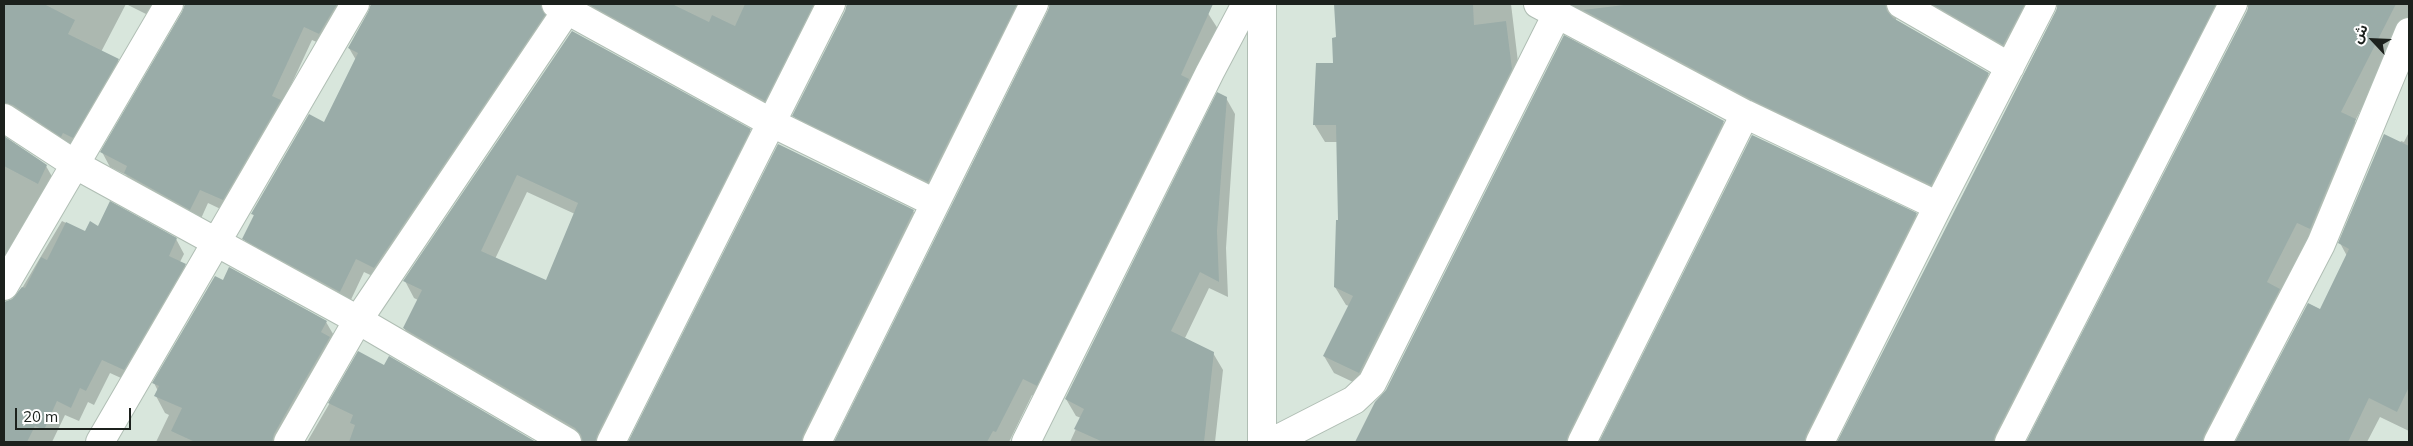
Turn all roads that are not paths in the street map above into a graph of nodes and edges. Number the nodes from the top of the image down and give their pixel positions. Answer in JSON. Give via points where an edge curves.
{"nodes":[{"id":1,"x":169,"y":4,"type":"edge"},
{"id":2,"x":355,"y":4,"type":"edge"},
{"id":3,"x":831,"y":4,"type":"edge"},
{"id":4,"x":1034,"y":4,"type":"edge"},
{"id":5,"x":1246,"y":4,"type":"edge"},
{"id":6,"x":1262,"y":4,"type":"edge"},
{"id":7,"x":1900,"y":4,"type":"edge"},
{"id":8,"x":2042,"y":4,"type":"edge"},
{"id":9,"x":2233,"y":4,"type":"edge"},
{"id":10,"x":564,"y":6,"type":"edge"},
{"id":11,"x":1547,"y":9,"type":"edge"},
{"id":12,"x":2409,"y":32,"type":"edge"},
{"id":13,"x":2010,"y":67,"type":"junction"},
{"id":14,"x":1745,"y":114,"type":"junction"},
{"id":15,"x":4,"y":118,"type":"edge"},
{"id":16,"x":772,"y":123,"type":"junction"},
{"id":17,"x":76,"y":165,"type":"junction"},
{"id":18,"x":935,"y":203,"type":"junction"},
{"id":19,"x":1938,"y":206,"type":"junction"},
{"id":20,"x":218,"y":244,"type":"junction"},
{"id":21,"x":4,"y":286,"type":"edge"},
{"id":22,"x":358,"y":320,"type":"junction"},
{"id":23,"x":100,"y":442,"type":"edge"},
{"id":24,"x":288,"y":442,"type":"edge"},
{"id":25,"x":567,"y":442,"type":"edge"},
{"id":26,"x":612,"y":442,"type":"edge"},
{"id":27,"x":817,"y":442,"type":"edge"},
{"id":28,"x":1026,"y":442,"type":"edge"},
{"id":29,"x":1262,"y":442,"type":"edge"},
{"id":30,"x":1272,"y":442,"type":"edge"},
{"id":31,"x":1582,"y":442,"type":"edge"},
{"id":32,"x":1820,"y":442,"type":"edge"},
{"id":33,"x":2009,"y":442,"type":"edge"},
{"id":34,"x":2218,"y":442,"type":"edge"}],
"edges":[{"from":1,"to":17,"type":"street"},
{"from":2,"to":20,"type":"street"},
{"from":3,"to":16,"type":"street"},
{"from":4,"to":18,"type":"street"},
{"from":5,"to":28,"type":"street"},
{"from":6,"to":29,"type":"street"},
{"from":7,"to":13,"type":"street"},
{"from":8,"to":13,"type":"street"},
{"from":9,"to":33,"type":"street"},
{"from":10,"to":16,"type":"street"},
{"from":10,"to":22,"type":"street"},
{"from":11,"to":14,"type":"street"},
{"from":11,"to":30,"type":"street","via":[[1372,383],[1354,400]]},
{"from":12,"to":34,"type":"street","via":[[2321,244]]},
{"from":13,"to":19,"type":"street"},
{"from":14,"to":19,"type":"street"},
{"from":14,"to":31,"type":"street"},
{"from":15,"to":17,"type":"street"},
{"from":16,"to":18,"type":"street"},
{"from":16,"to":26,"type":"street"},
{"from":17,"to":20,"type":"street"},
{"from":17,"to":21,"type":"street"},
{"from":18,"to":27,"type":"street"},
{"from":19,"to":32,"type":"street"},
{"from":20,"to":22,"type":"street"},
{"from":20,"to":23,"type":"street"},
{"from":22,"to":24,"type":"street"},
{"from":22,"to":25,"type":"street"}]}
